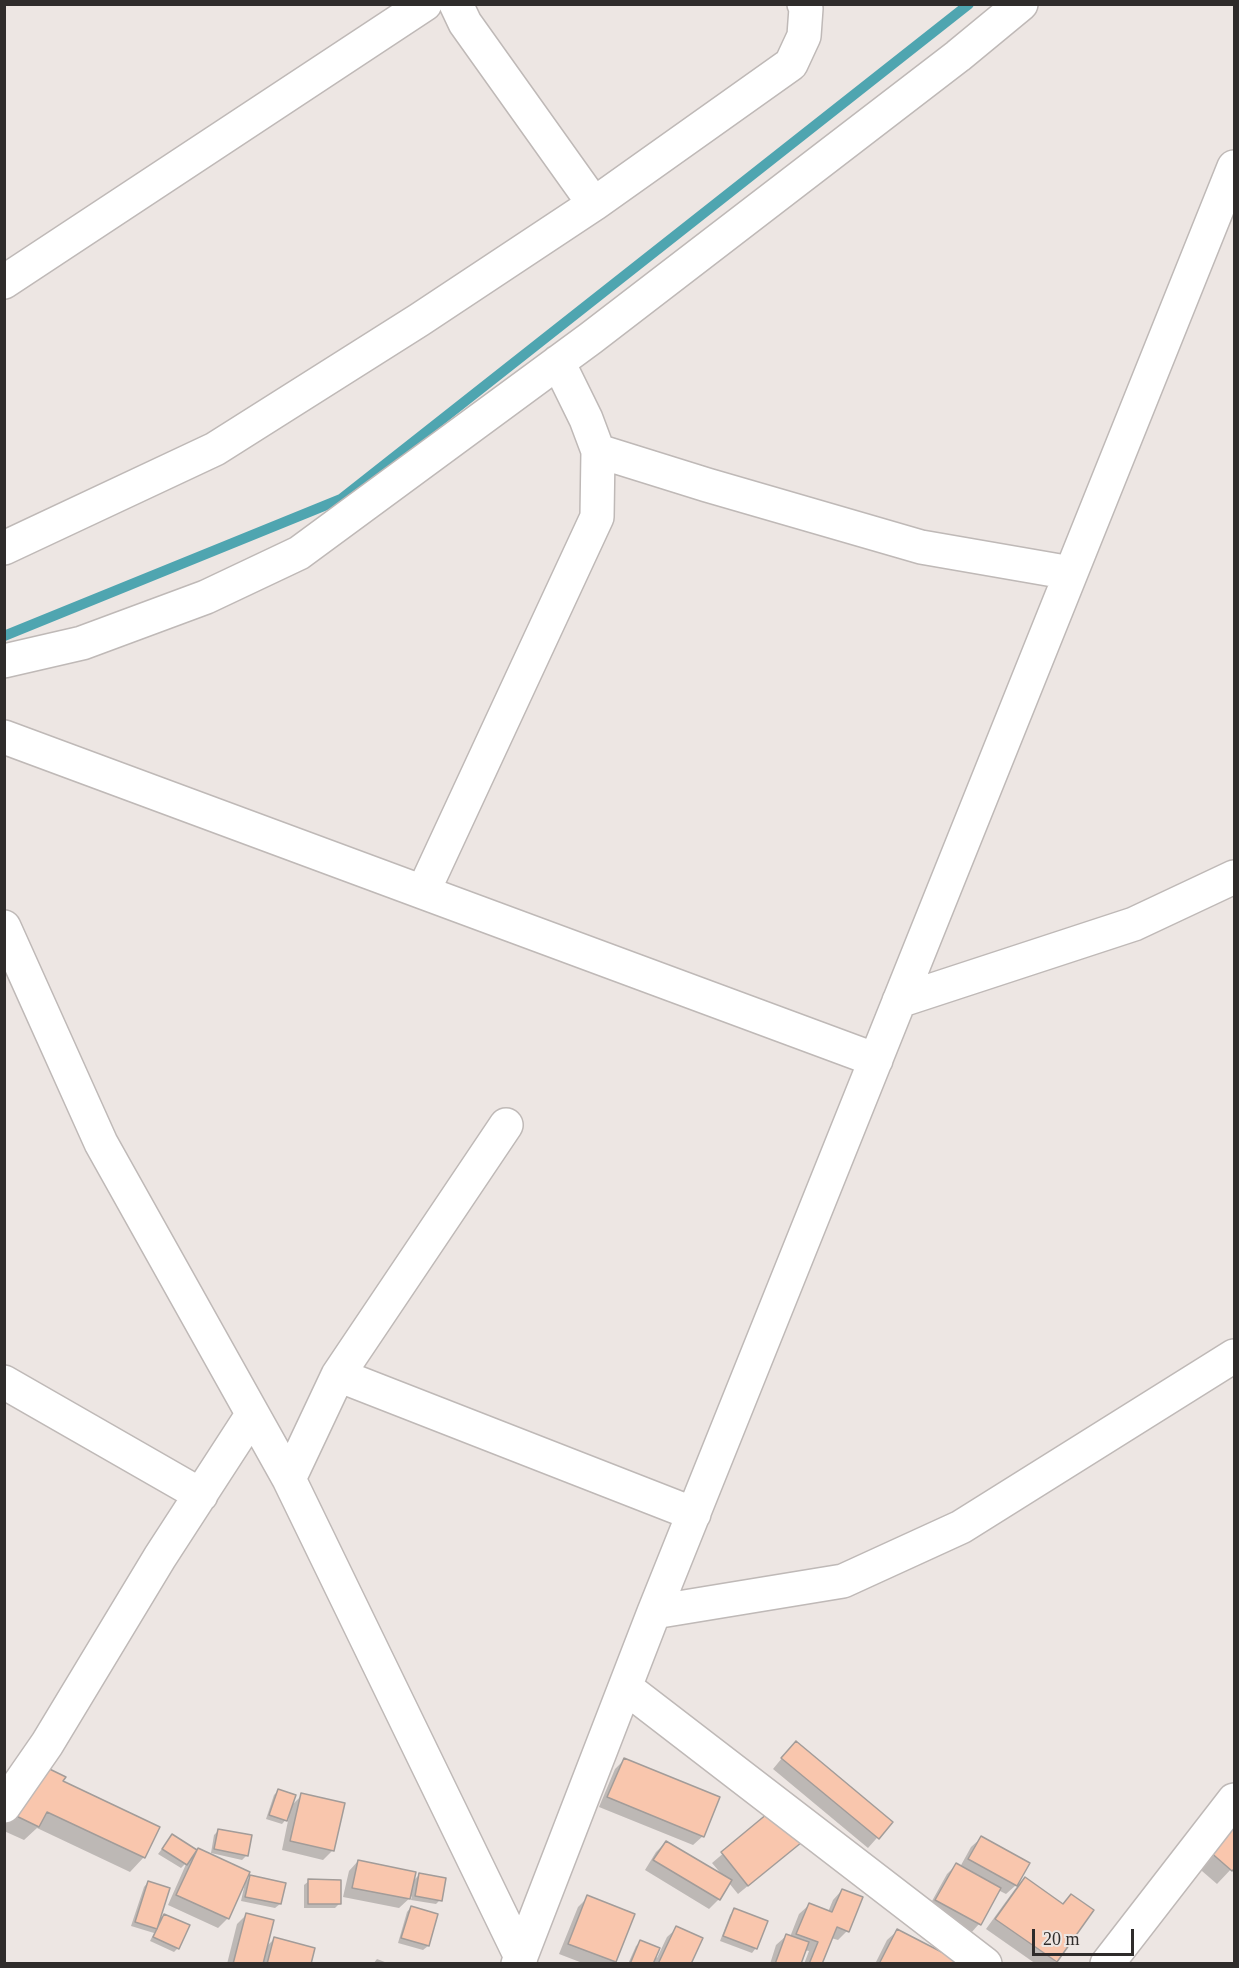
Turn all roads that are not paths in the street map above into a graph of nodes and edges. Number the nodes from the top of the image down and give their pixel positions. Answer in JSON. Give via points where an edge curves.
{"nodes":[{"id":1,"x":425,"y":4,"type":"edge"},
{"id":2,"x":456,"y":4,"type":"edge"},
{"id":3,"x":804,"y":4,"type":"edge"},
{"id":4,"x":1022,"y":4,"type":"edge"},
{"id":5,"x":1234,"y":167,"type":"edge"},
{"id":6,"x":594,"y":204,"type":"junction"},
{"id":7,"x":4,"y":282,"type":"edge"},
{"id":8,"x":558,"y":362,"type":"junction"},
{"id":9,"x":598,"y":451,"type":"junction"},
{"id":10,"x":4,"y":548,"type":"edge"},
{"id":11,"x":1071,"y":573,"type":"junction"},
{"id":12,"x":4,"y":661,"type":"edge"},
{"id":13,"x":4,"y":737,"type":"edge"},
{"id":14,"x":1234,"y":877,"type":"edge"},
{"id":15,"x":423,"y":892,"type":"junction"},
{"id":16,"x":4,"y":927,"type":"edge"},
{"id":17,"x":899,"y":1001,"type":"junction"},
{"id":18,"x":876,"y":1060,"type":"junction"},
{"id":19,"x":506,"y":1125,"type":"dead end"},
{"id":20,"x":1234,"y":1356,"type":"edge"},
{"id":21,"x":338,"y":1375,"type":"junction"},
{"id":22,"x":4,"y":1383,"type":"edge"},
{"id":23,"x":252,"y":1415,"type":"junction"},
{"id":24,"x":288,"y":1479,"type":"junction"},
{"id":25,"x":201,"y":1495,"type":"junction"},
{"id":26,"x":694,"y":1514,"type":"junction"},
{"id":27,"x":654,"y":1612,"type":"junction"},
{"id":28,"x":625,"y":1686,"type":"junction"},
{"id":29,"x":1234,"y":1800,"type":"edge"},
{"id":30,"x":4,"y":1806,"type":"edge"},
{"id":31,"x":520,"y":1960,"type":"edge"},
{"id":32,"x":985,"y":1964,"type":"edge"},
{"id":33,"x":1107,"y":1964,"type":"edge"}],
"edges":[{"from":1,"to":7,"type":"street"},
{"from":2,"to":6,"type":"street"},
{"from":3,"to":6,"type":"street","via":[[804,36],[791,64]]},
{"from":4,"to":8,"type":"street"},
{"from":5,"to":11,"type":"street"},
{"from":6,"to":10,"type":"street","via":[[215,449]]},
{"from":8,"to":9,"type":"street"},
{"from":8,"to":12,"type":"street","via":[[299,553],[206,597],[82,643]]},
{"from":9,"to":11,"type":"street","via":[[921,547]]},
{"from":9,"to":15,"type":"street","via":[[597,517]]},
{"from":11,"to":17,"type":"street"},
{"from":13,"to":15,"type":"street"},
{"from":14,"to":17,"type":"street","via":[[1134,924]]},
{"from":15,"to":18,"type":"street"},
{"from":16,"to":23,"type":"street","via":[[101,1143]]},
{"from":17,"to":18,"type":"street"},
{"from":18,"to":26,"type":"street"},
{"from":19,"to":21,"type":"street"},
{"from":20,"to":27,"type":"street","via":[[961,1527],[843,1581]]},
{"from":21,"to":24,"type":"street"},
{"from":21,"to":26,"type":"street"},
{"from":22,"to":25,"type":"street"},
{"from":23,"to":24,"type":"street"},
{"from":23,"to":25,"type":"street"},
{"from":24,"to":31,"type":"street"},
{"from":25,"to":30,"type":"street","via":[[47,1744]]},
{"from":26,"to":27,"type":"street"},
{"from":27,"to":28,"type":"street"},
{"from":28,"to":31,"type":"street"},
{"from":28,"to":32,"type":"street"},
{"from":29,"to":33,"type":"street"}]}
